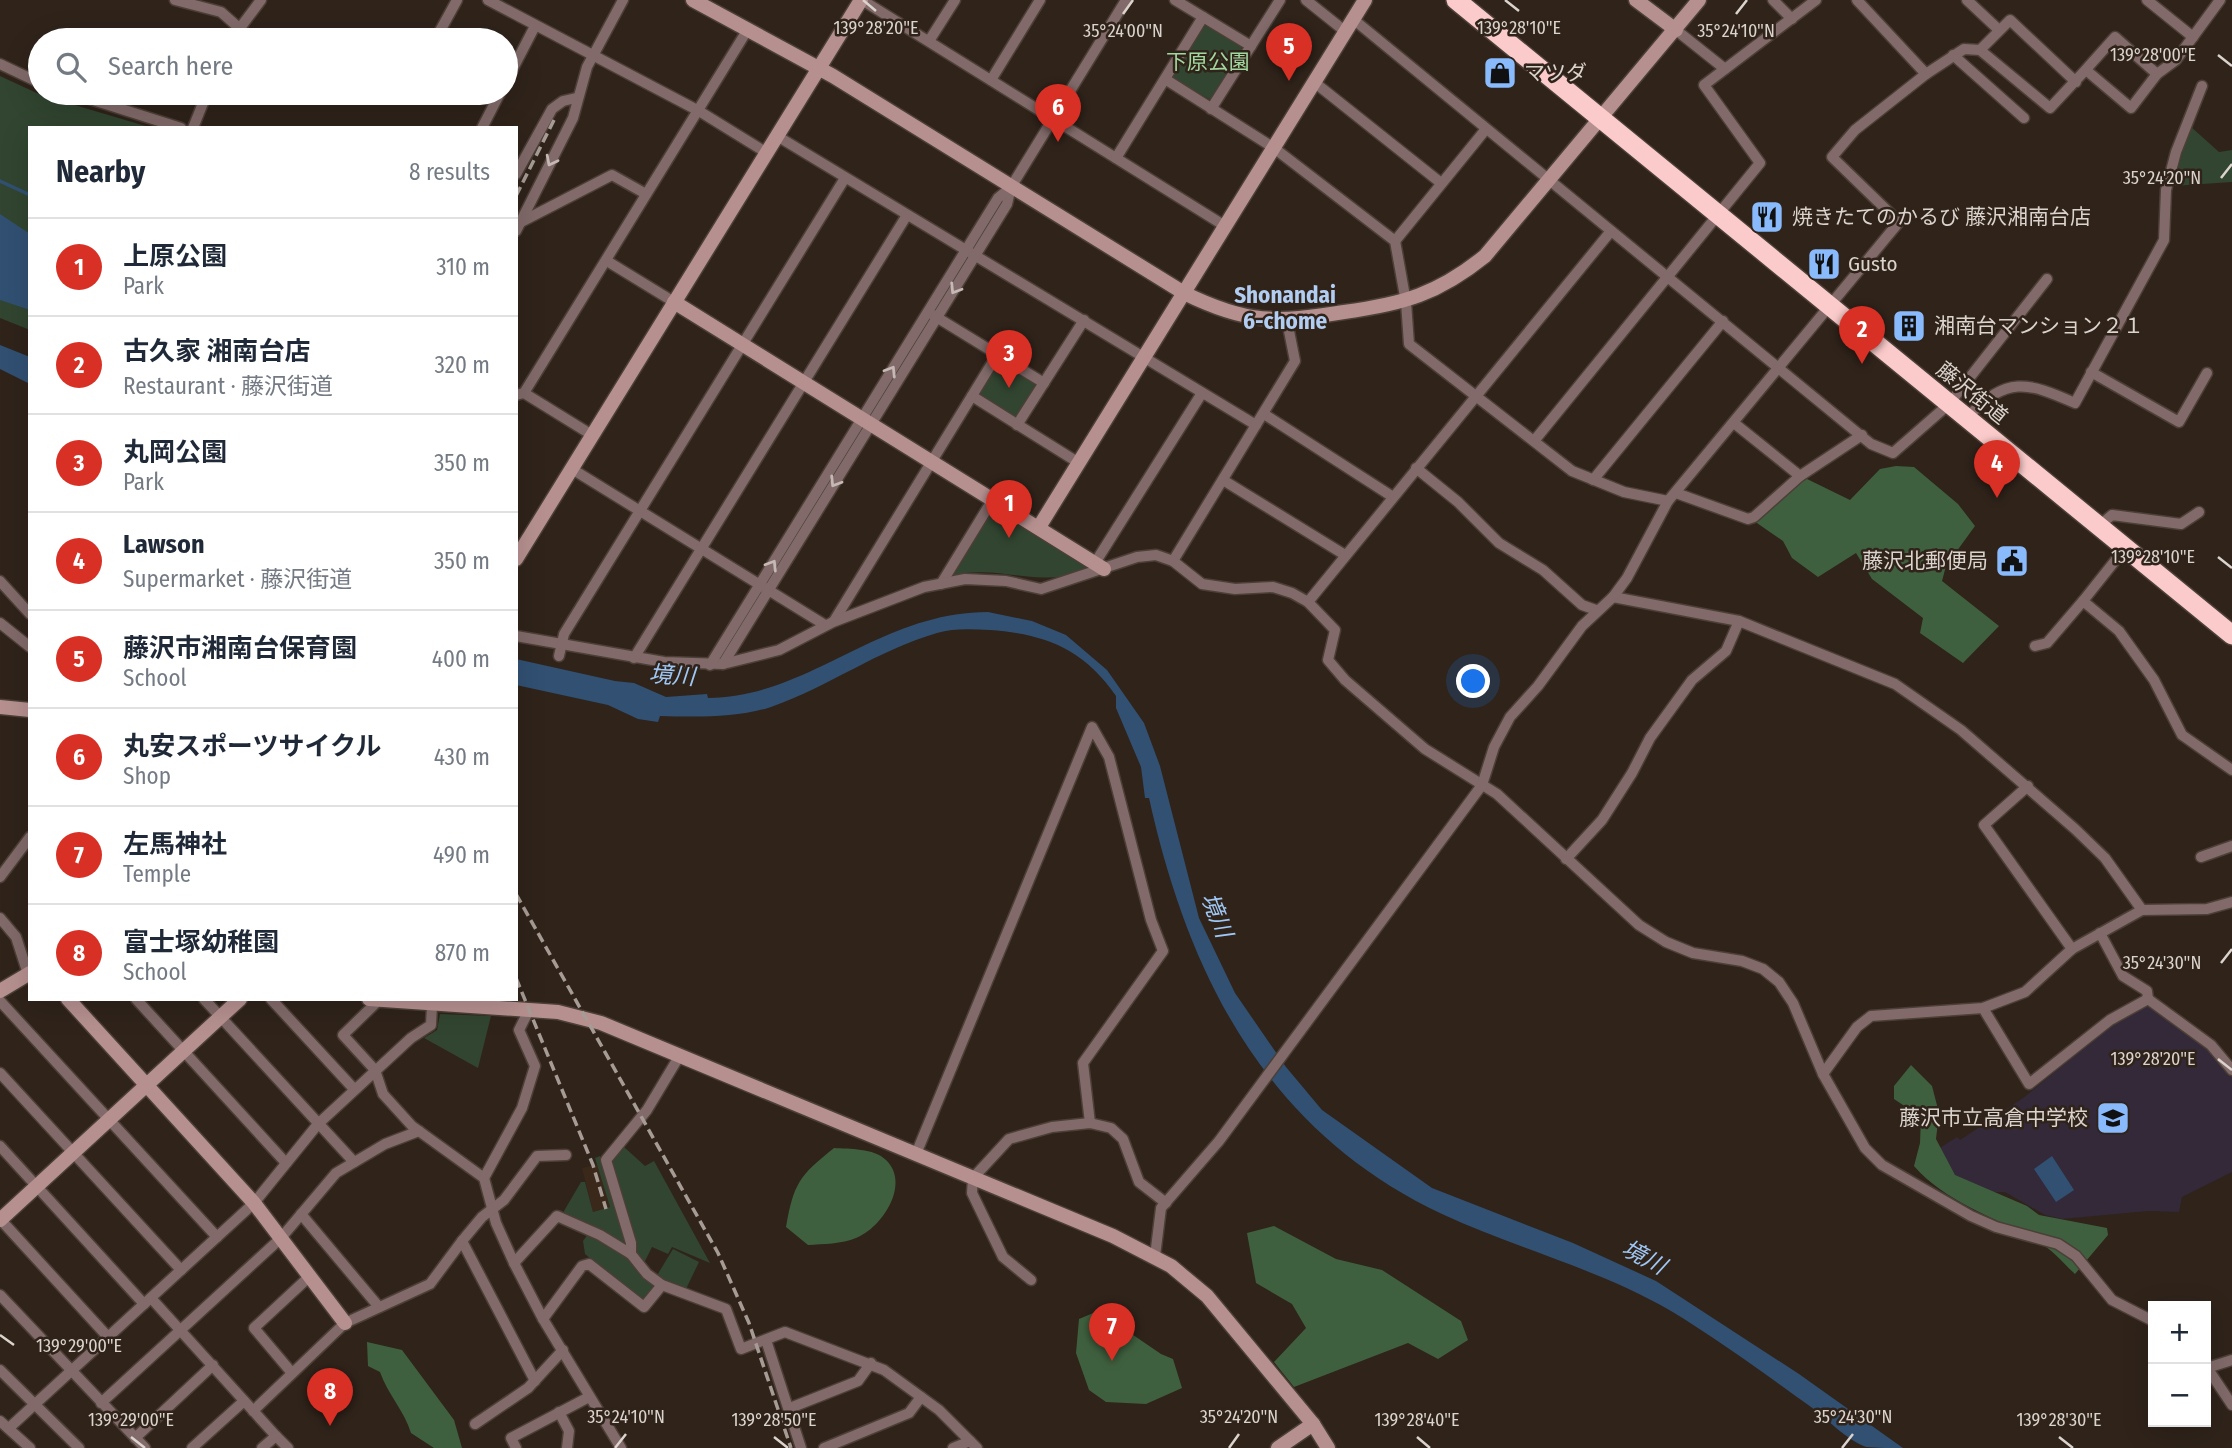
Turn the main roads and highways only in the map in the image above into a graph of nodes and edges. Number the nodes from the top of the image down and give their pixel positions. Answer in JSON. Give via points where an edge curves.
{"nodes":[{"id":1,"x":1456,"y":0,"type":"edge"},
{"id":2,"x":2232,"y":635,"type":"edge"}],
"edges":[{"from":1,"to":2,"type":"highway","name":"藤沢街道"}]}
